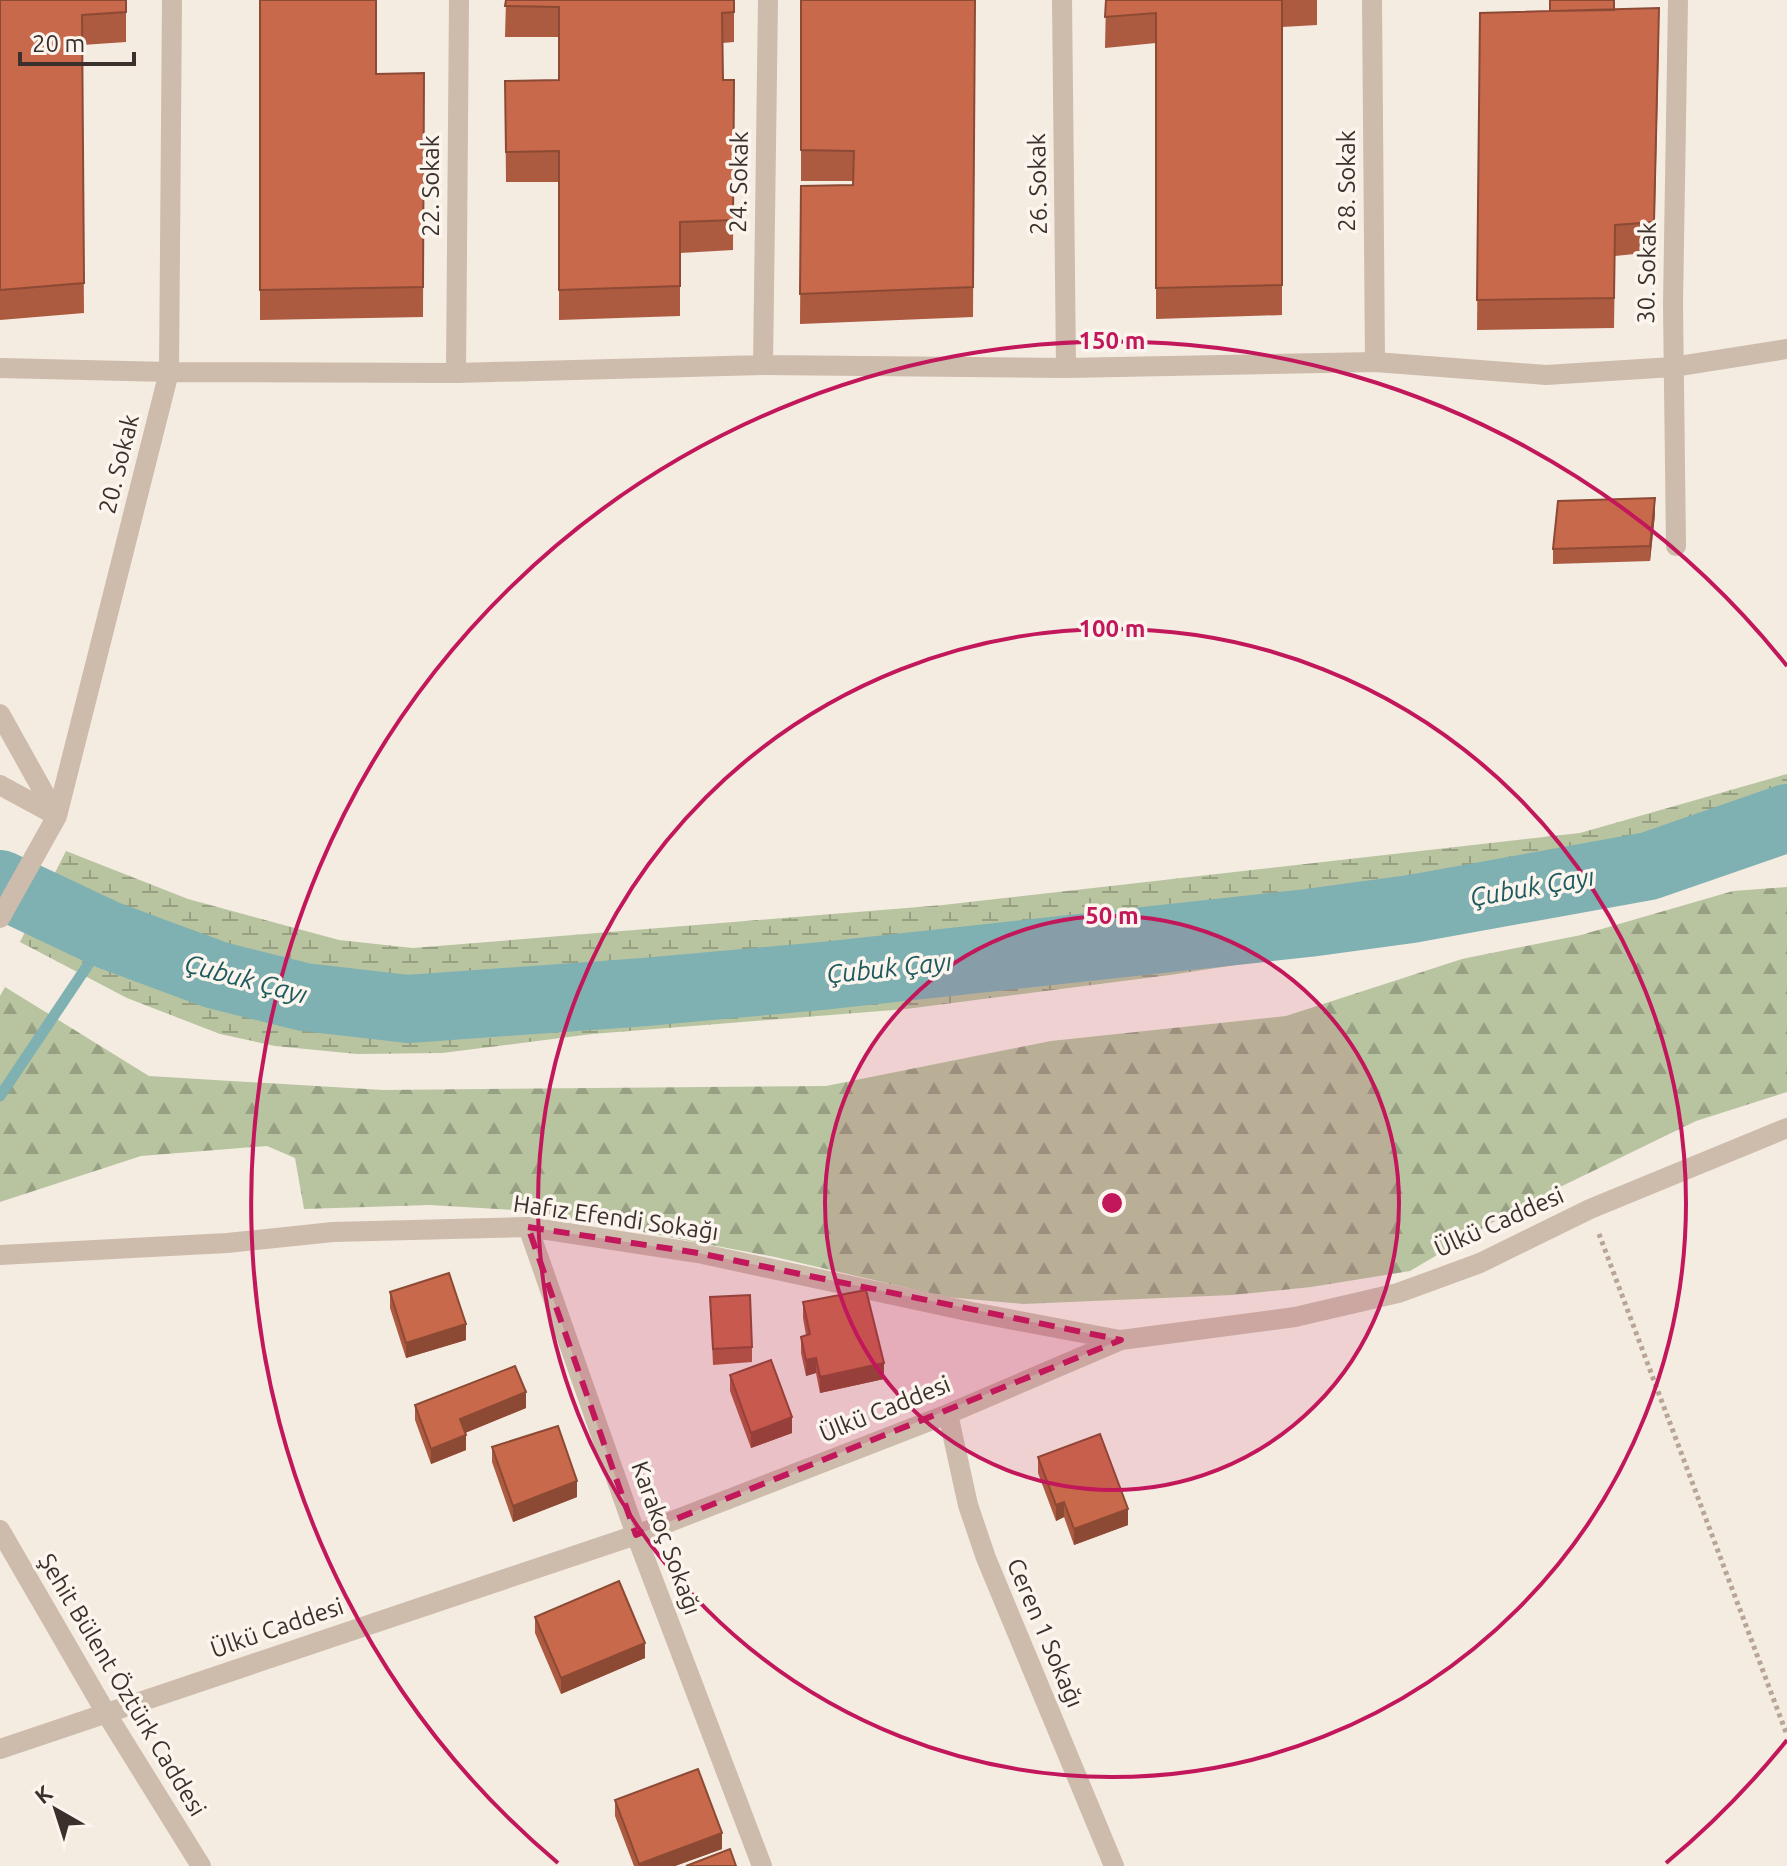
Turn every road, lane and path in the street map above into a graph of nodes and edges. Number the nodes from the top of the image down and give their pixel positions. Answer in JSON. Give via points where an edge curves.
{"nodes":[{"id":1,"x":172,"y":0,"type":"edge"},
{"id":2,"x":459,"y":0,"type":"edge"},
{"id":3,"x":768,"y":0,"type":"edge"},
{"id":4,"x":1062,"y":0,"type":"edge"},
{"id":5,"x":1372,"y":0,"type":"edge"},
{"id":6,"x":1678,"y":0,"type":"edge"},
{"id":7,"x":1787,"y":349,"type":"edge"},
{"id":8,"x":1375,"y":362,"type":"junction"},
{"id":9,"x":763,"y":365,"type":"junction"},
{"id":10,"x":1673,"y":367,"type":"junction"},
{"id":11,"x":0,"y":368,"type":"edge"},
{"id":12,"x":1066,"y":368,"type":"junction"},
{"id":13,"x":169,"y":372,"type":"junction"},
{"id":14,"x":456,"y":373,"type":"junction"},
{"id":15,"x":1676,"y":546,"type":"dead end"},
{"id":16,"x":0,"y":714,"type":"edge"},
{"id":17,"x":0,"y":785,"type":"edge"},
{"id":18,"x":56,"y":818,"type":"junction"},
{"id":19,"x":0,"y":918,"type":"edge"},
{"id":20,"x":1787,"y":1128,"type":"edge"},
{"id":21,"x":1590,"y":1209,"type":"junction"},
{"id":22,"x":528,"y":1227,"type":"junction"},
{"id":23,"x":0,"y":1255,"type":"edge"},
{"id":24,"x":1121,"y":1340,"type":"junction"},
{"id":25,"x":948,"y":1414,"type":"junction"},
{"id":26,"x":0,"y":1530,"type":"edge"},
{"id":27,"x":636,"y":1535,"type":"junction"},
{"id":28,"x":106,"y":1713,"type":"junction"},
{"id":29,"x":1787,"y":1735,"type":"edge"},
{"id":30,"x":0,"y":1749,"type":"edge"},
{"id":31,"x":201,"y":1866,"type":"edge"},
{"id":32,"x":762,"y":1866,"type":"edge"},
{"id":33,"x":1114,"y":1866,"type":"edge"}],
"edges":[{"from":1,"to":13,"type":"street","name":"20. Sokak"},
{"from":2,"to":14,"type":"street","name":"22. Sokak"},
{"from":3,"to":9,"type":"street","name":"24. Sokak"},
{"from":4,"to":12,"type":"street","name":"26. Sokak"},
{"from":5,"to":8,"type":"street","name":"28. Sokak"},
{"from":6,"to":10,"type":"street","name":"30. Sokak"},
{"from":7,"to":10,"type":"street"},
{"from":8,"to":10,"type":"street","via":[[1546,375]]},
{"from":8,"to":12,"type":"street"},
{"from":9,"to":12,"type":"street"},
{"from":9,"to":14,"type":"street"},
{"from":10,"to":15,"type":"street","name":"30. Sokak"},
{"from":11,"to":13,"type":"street"},
{"from":13,"to":14,"type":"street"},
{"from":13,"to":18,"type":"street","name":"20. Sokak"},
{"from":16,"to":18,"type":"street"},
{"from":17,"to":18,"type":"street"},
{"from":18,"to":19,"type":"street","name":"20. Sokak"},
{"from":20,"to":21,"type":"street","name":"Ülkü Caddesi"},
{"from":21,"to":24,"type":"street","name":"Ülkü Caddesi","via":[[1480,1263],[1398,1293],[1295,1317]]},
{"from":21,"to":29,"type":"path"},
{"from":22,"to":23,"type":"street","name":"Hafız Efendi Sokağı","via":[[333,1232]]},
{"from":22,"to":24,"type":"street","name":"Hafız Efendi Sokağı","via":[[698,1253]]},
{"from":22,"to":27,"type":"street","name":"Karakoç Sokağı"},
{"from":24,"to":25,"type":"street","name":"Ülkü Caddesi"},
{"from":25,"to":27,"type":"street","name":"Ülkü Caddesi"},
{"from":25,"to":33,"type":"street","name":"Ceren 1 Sokağı","via":[[961,1479],[986,1558]]},
{"from":26,"to":28,"type":"street","name":"Şehit Bülent Öztürk Caddesi"},
{"from":27,"to":28,"type":"street","name":"Ülkü Caddesi"},
{"from":27,"to":32,"type":"street","name":"Karakoç Sokağı"},
{"from":28,"to":30,"type":"street","name":"Ülkü Caddesi"},
{"from":28,"to":31,"type":"street","name":"Şehit Bülent Öztürk Caddesi"}]}
